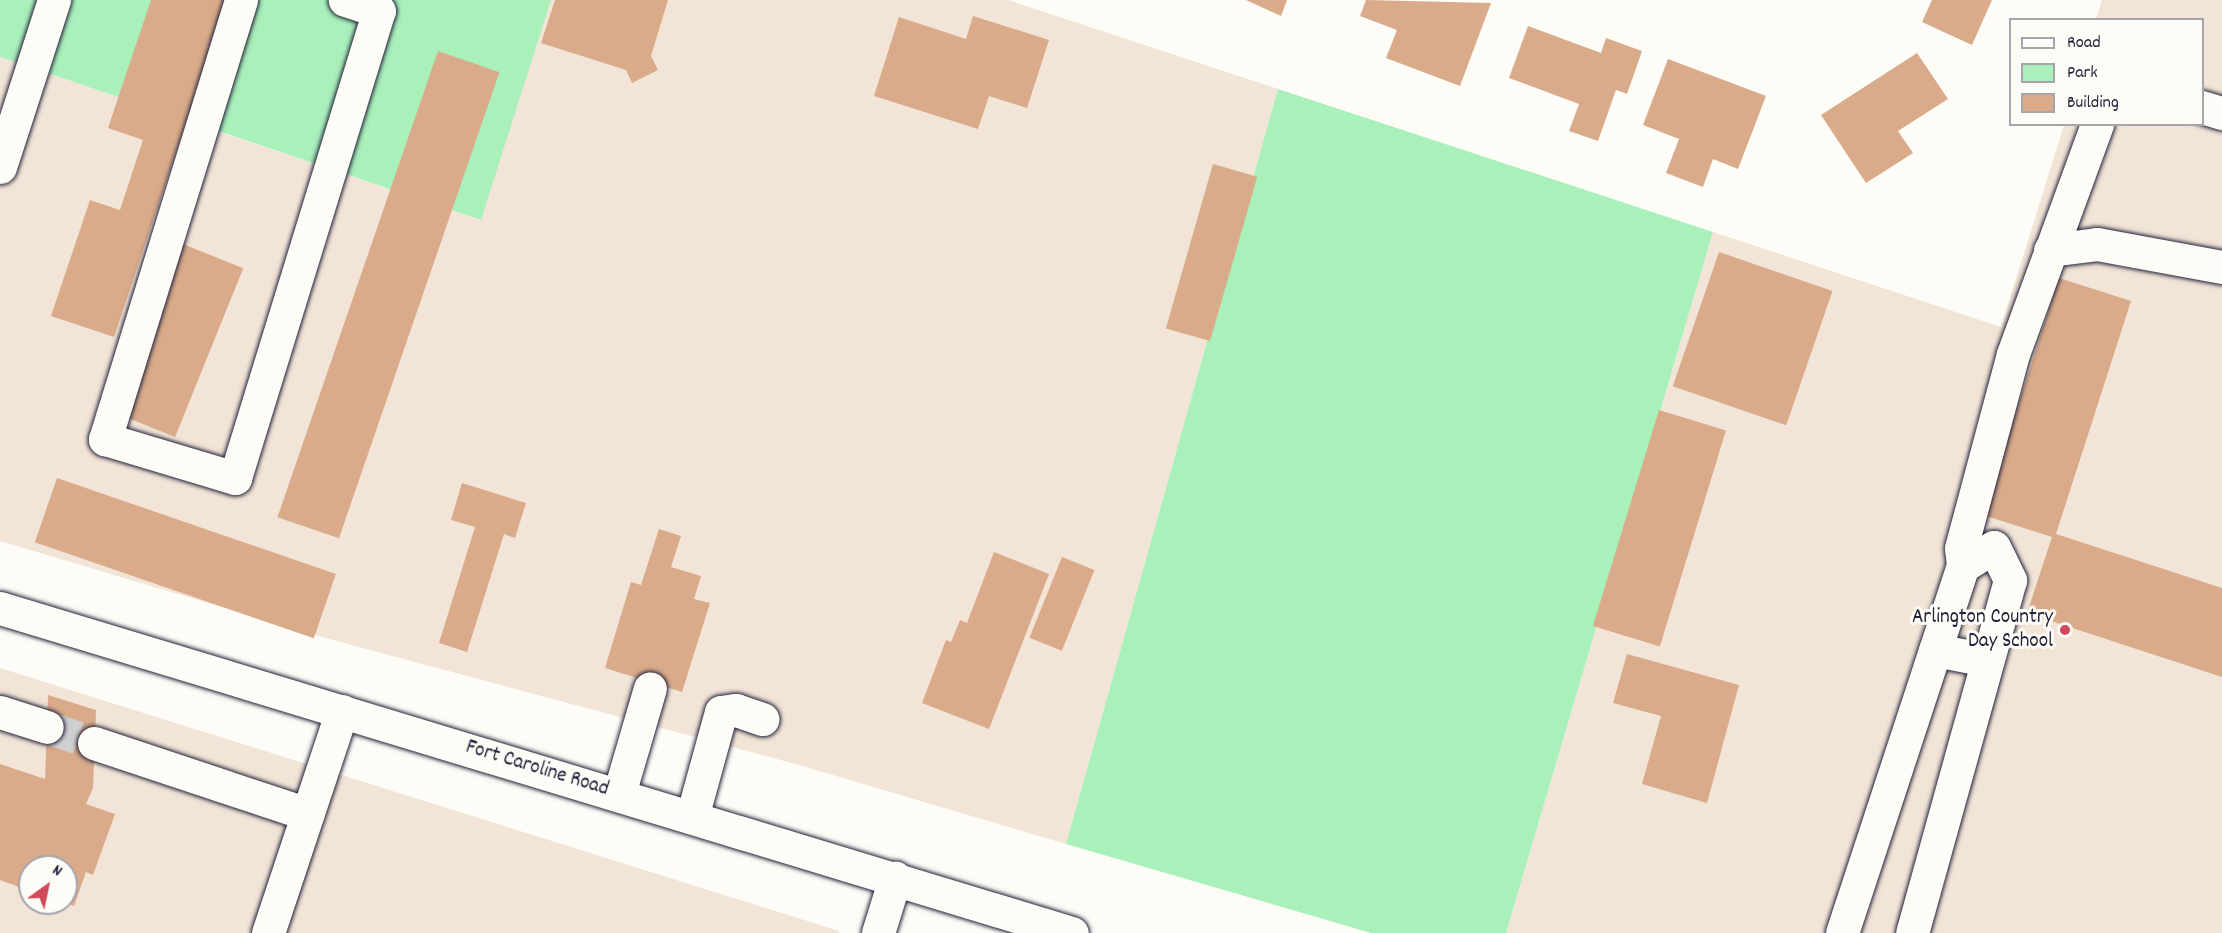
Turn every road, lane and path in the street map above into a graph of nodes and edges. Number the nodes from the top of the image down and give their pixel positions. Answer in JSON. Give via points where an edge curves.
{"nodes":[{"id":1,"x":54,"y":0,"type":"edge"},
{"id":2,"x":241,"y":0,"type":"edge"},
{"id":3,"x":345,"y":0,"type":"edge"},
{"id":4,"x":2204,"y":108,"type":"edge"},
{"id":5,"x":2222,"y":113,"type":"edge"},
{"id":6,"x":2096,"y":126,"type":"edge"},
{"id":7,"x":0,"y":167,"type":"edge"},
{"id":8,"x":2050,"y":250,"type":"junction"},
{"id":9,"x":2222,"y":267,"type":"edge"},
{"id":10,"x":1963,"y":566,"type":"junction"},
{"id":11,"x":0,"y":608,"type":"edge"},
{"id":12,"x":1935,"y":650,"type":"junction"},
{"id":13,"x":1987,"y":660,"type":"junction"},
{"id":14,"x":650,"y":688,"type":"dead end"},
{"id":15,"x":342,"y":711,"type":"junction"},
{"id":16,"x":0,"y":712,"type":"edge"},
{"id":17,"x":762,"y":719,"type":"dead end"},
{"id":18,"x":47,"y":727,"type":"tunnel mouth"},
{"id":19,"x":94,"y":743,"type":"tunnel mouth"},
{"id":20,"x":619,"y":794,"type":"junction"},
{"id":21,"x":308,"y":814,"type":"junction"},
{"id":22,"x":692,"y":817,"type":"junction"},
{"id":23,"x":895,"y":878,"type":"junction"},
{"id":24,"x":268,"y":933,"type":"edge"},
{"id":25,"x":878,"y":933,"type":"edge"},
{"id":26,"x":1072,"y":933,"type":"edge"},
{"id":27,"x":1842,"y":933,"type":"edge"},
{"id":28,"x":1912,"y":933,"type":"edge"}],
"edges":[{"from":1,"to":7,"type":"street"},
{"from":2,"to":3,"type":"street","via":[[105,439],[235,478],[379,11]]},
{"from":4,"to":5,"type":"street"},
{"from":6,"to":8,"type":"street"},
{"from":8,"to":9,"type":"street","via":[[2097,244]]},
{"from":8,"to":10,"type":"street","via":[[2013,354],[1961,548]]},
{"from":10,"to":12,"type":"street"},
{"from":10,"to":13,"type":"street","via":[[1994,547],[2010,580]]},
{"from":11,"to":15,"type":"street","name":"Fort Caroline Road"},
{"from":12,"to":13,"type":"street"},
{"from":12,"to":27,"type":"street"},
{"from":13,"to":28,"type":"street"},
{"from":14,"to":20,"type":"street"},
{"from":15,"to":20,"type":"street","name":"Fort Caroline Road"},
{"from":15,"to":21,"type":"street"},
{"from":16,"to":18,"type":"street"},
{"from":17,"to":22,"type":"street","via":[[736,710],[721,712]]},
{"from":19,"to":21,"type":"street"},
{"from":20,"to":22,"type":"street","name":"Fort Caroline Road"},
{"from":21,"to":24,"type":"street"},
{"from":22,"to":23,"type":"street","name":"Fort Caroline Road"},
{"from":23,"to":25,"type":"street"},
{"from":23,"to":26,"type":"street","name":"Fort Caroline Road"}]}
